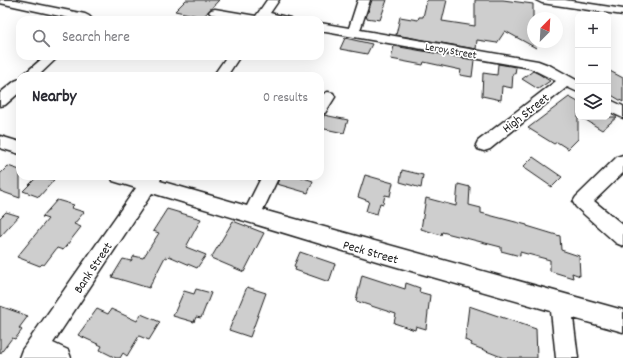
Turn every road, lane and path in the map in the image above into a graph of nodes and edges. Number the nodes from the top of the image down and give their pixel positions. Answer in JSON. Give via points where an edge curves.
{"nodes":[{"id":1,"x":0,"y":0,"type":"edge"},
{"id":2,"x":273,"y":0,"type":"edge"},
{"id":3,"x":364,"y":0,"type":"edge"},
{"id":4,"x":542,"y":0,"type":"edge"},
{"id":5,"x":215,"y":12,"type":"dead end"},
{"id":6,"x":623,"y":12,"type":"edge"},
{"id":7,"x":76,"y":16,"type":"edge"},
{"id":8,"x":245,"y":16,"type":"edge"},
{"id":9,"x":261,"y":16,"type":"edge"},
{"id":10,"x":324,"y":28,"type":"edge"},
{"id":11,"x":354,"y":33,"type":"junction"},
{"id":12,"x":48,"y":60,"type":"edge"},
{"id":13,"x":231,"y":60,"type":"edge"},
{"id":14,"x":34,"y":72,"type":"edge"},
{"id":15,"x":223,"y":72,"type":"edge"},
{"id":16,"x":572,"y":84,"type":"edge"},
{"id":17,"x":16,"y":87,"type":"edge"},
{"id":18,"x":328,"y":97,"type":"dead end"},
{"id":19,"x":0,"y":101,"type":"edge"},
{"id":20,"x":324,"y":103,"type":"edge"},
{"id":21,"x":611,"y":106,"type":"edge"},
{"id":22,"x":623,"y":113,"type":"edge"},
{"id":23,"x":0,"y":142,"type":"edge"},
{"id":24,"x":484,"y":145,"type":"dead end"},
{"id":25,"x":16,"y":147,"type":"edge"},
{"id":26,"x":623,"y":162,"type":"edge"},
{"id":27,"x":152,"y":180,"type":"edge"},
{"id":28,"x":269,"y":180,"type":"edge"},
{"id":29,"x":252,"y":215,"type":"junction"},
{"id":30,"x":623,"y":237,"type":"edge"},
{"id":31,"x":561,"y":305,"type":"junction"},
{"id":32,"x":623,"y":321,"type":"edge"},
{"id":33,"x":33,"y":353,"type":"edge"},
{"id":34,"x":60,"y":358,"type":"edge"},
{"id":35,"x":567,"y":358,"type":"edge"}],
"edges":[{"from":1,"to":7,"type":"street"},
{"from":2,"to":9,"type":"street"},
{"from":3,"to":11,"type":"street"},
{"from":4,"to":6,"type":"street"},
{"from":5,"to":8,"type":"street"},
{"from":10,"to":11,"type":"street","name":"Leroy Street"},
{"from":11,"to":16,"type":"street","name":"Leroy Street","via":[[533,64]]},
{"from":12,"to":14,"type":"street"},
{"from":13,"to":15,"type":"street"},
{"from":16,"to":24,"type":"street","name":"High Street"},
{"from":17,"to":19,"type":"street"},
{"from":18,"to":20,"type":"street"},
{"from":21,"to":22,"type":"street"},
{"from":23,"to":25,"type":"street"},
{"from":26,"to":30,"type":"street","via":[[582,202]]},
{"from":27,"to":29,"type":"street","name":"Peck Street"},
{"from":27,"to":33,"type":"street","name":"Bank Street"},
{"from":28,"to":29,"type":"street"},
{"from":29,"to":31,"type":"street","name":"Peck Street"},
{"from":31,"to":32,"type":"street","name":"Peck Street"},
{"from":31,"to":35,"type":"street"},
{"from":33,"to":34,"type":"street"}]}
